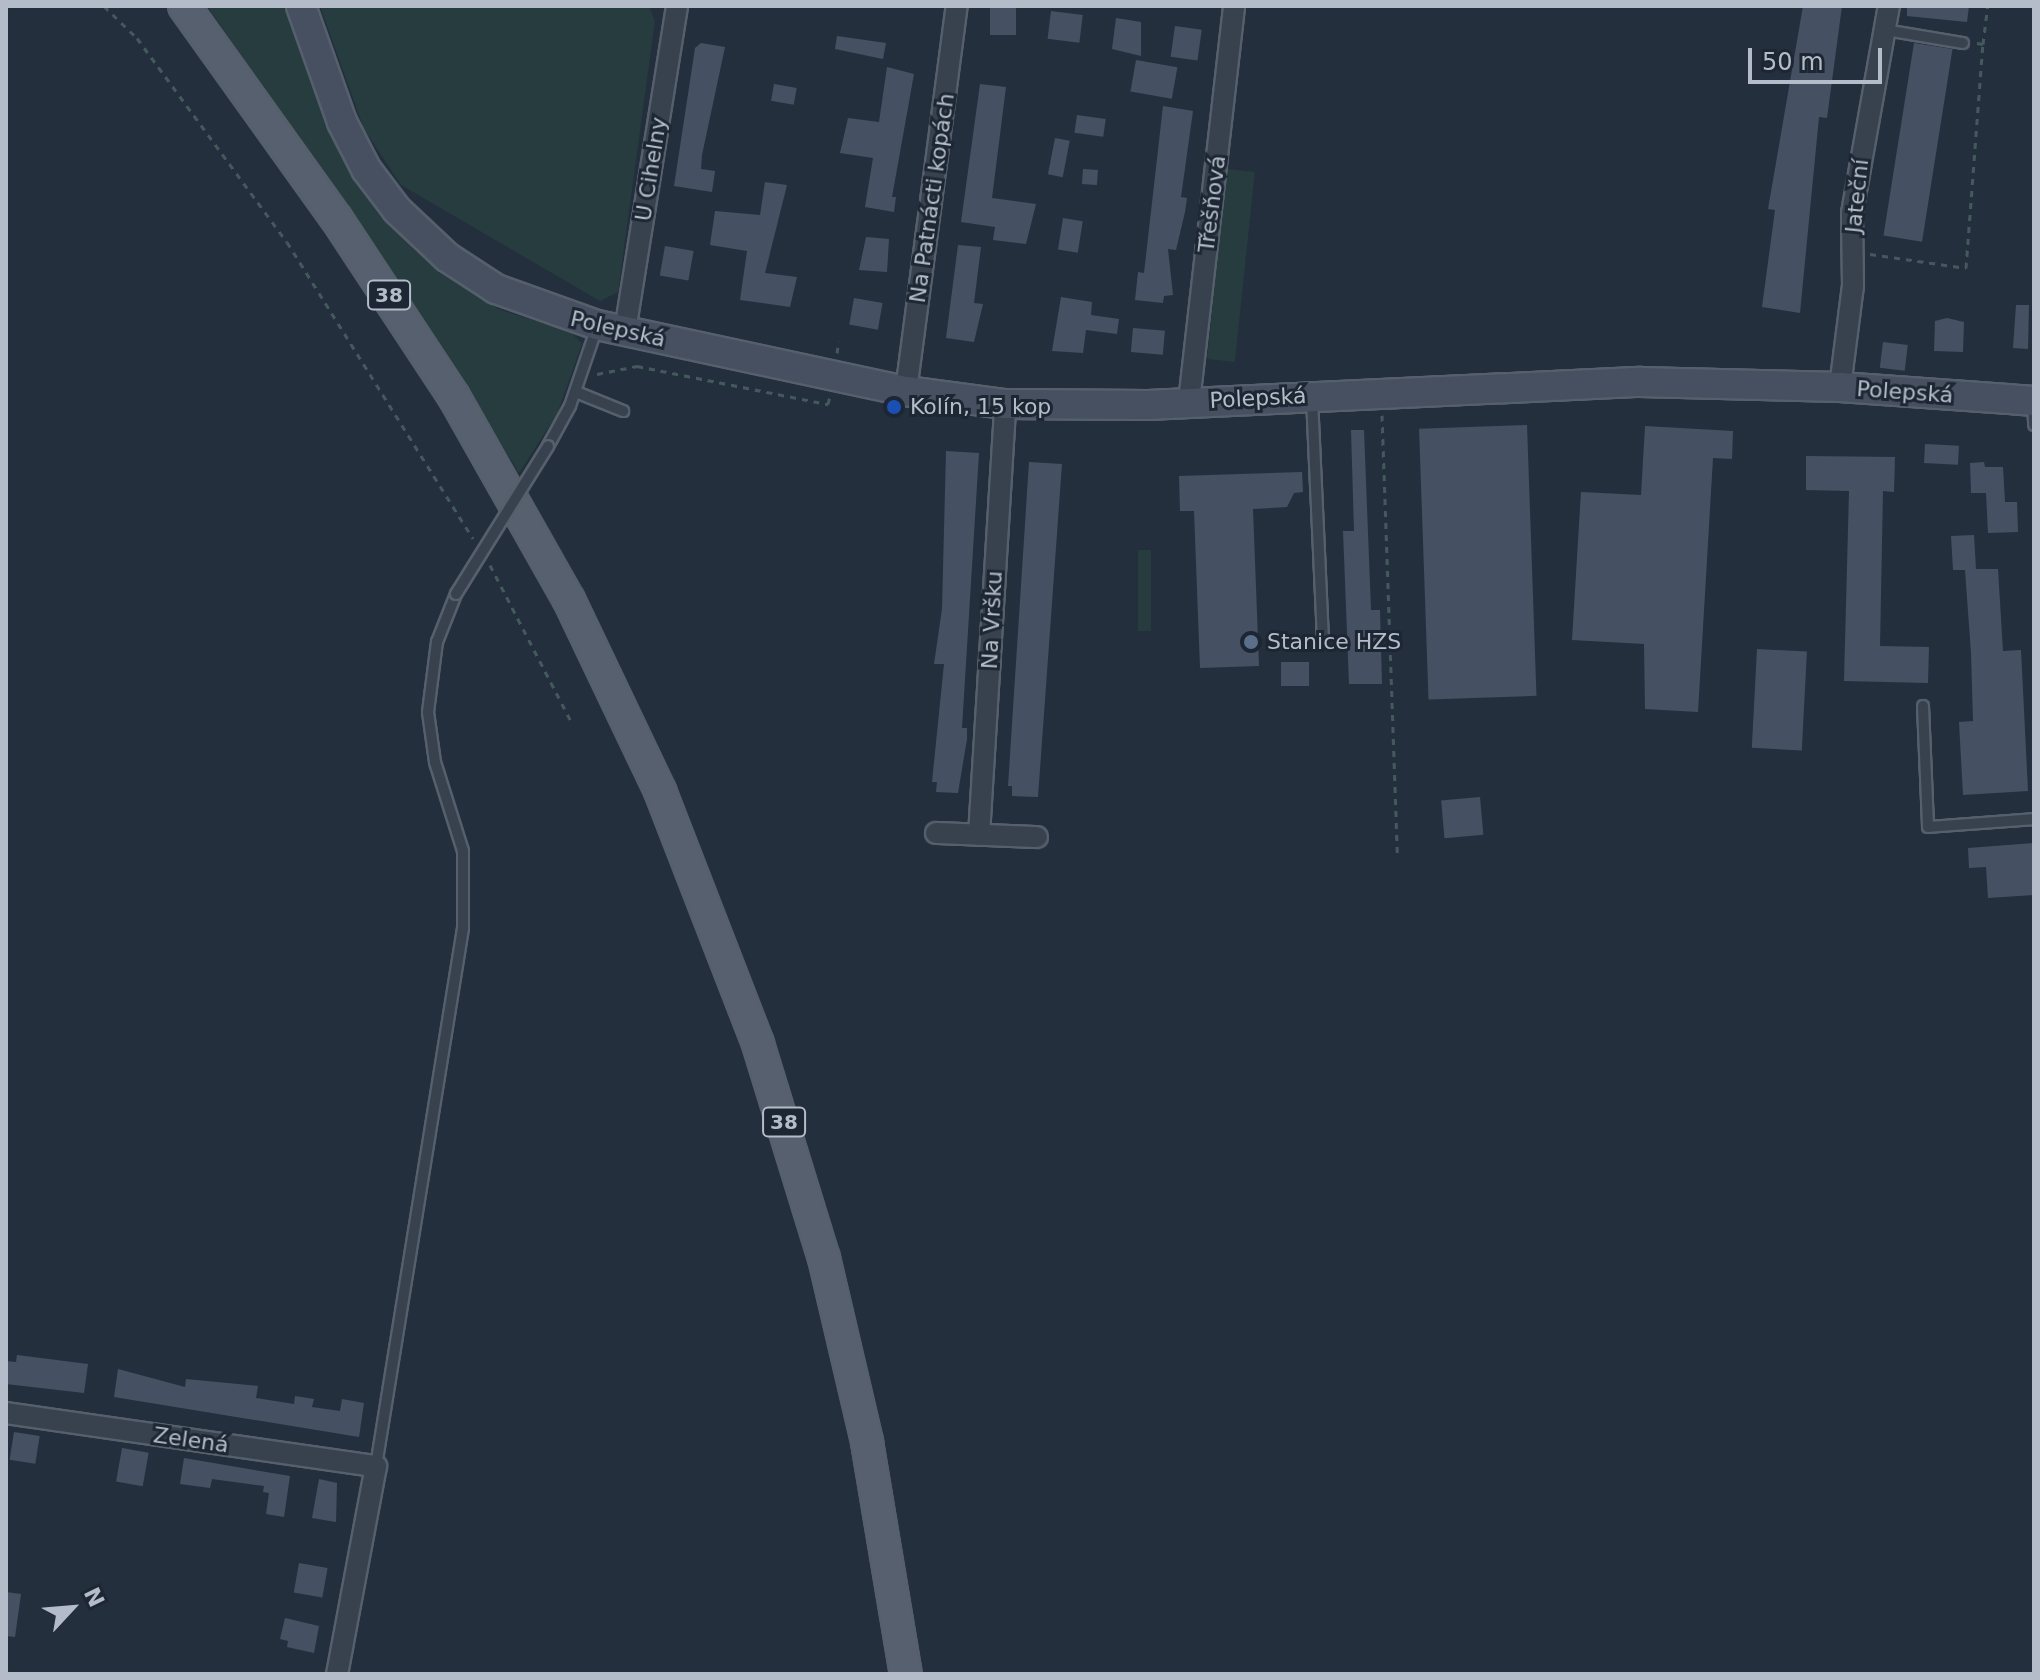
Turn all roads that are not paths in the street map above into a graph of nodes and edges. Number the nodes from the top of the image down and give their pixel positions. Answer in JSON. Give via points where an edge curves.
{"nodes":[{"id":1,"x":184,"y":6,"type":"edge"},
{"id":2,"x":301,"y":6,"type":"edge"},
{"id":3,"x":677,"y":6,"type":"edge"},
{"id":4,"x":957,"y":6,"type":"edge"},
{"id":5,"x":1234,"y":6,"type":"edge"},
{"id":6,"x":1889,"y":6,"type":"edge"},
{"id":7,"x":1885,"y":30,"type":"junction"},
{"id":8,"x":1963,"y":43,"type":"road end"},
{"id":9,"x":597,"y":325,"type":"junction"},
{"id":10,"x":625,"y":331,"type":"junction"},
{"id":11,"x":1840,"y":387,"type":"junction"},
{"id":12,"x":906,"y":391,"type":"junction"},
{"id":13,"x":576,"y":392,"type":"junction"},
{"id":14,"x":1312,"y":396,"type":"junction"},
{"id":15,"x":2034,"y":400,"type":"edge"},
{"id":16,"x":1189,"y":402,"type":"junction"},
{"id":17,"x":1005,"y":404,"type":"junction"},
{"id":18,"x":623,"y":411,"type":"dead end"},
{"id":19,"x":2034,"y":425,"type":"edge"},
{"id":20,"x":1323,"y":636,"type":"dead end"},
{"id":21,"x":1923,"y":706,"type":"dead end"},
{"id":22,"x":2034,"y":819,"type":"edge"},
{"id":23,"x":936,"y":833,"type":"dead end"},
{"id":24,"x":979,"y":835,"type":"junction"},
{"id":25,"x":1037,"y":837,"type":"dead end"},
{"id":26,"x":6,"y":1413,"type":"edge"},
{"id":27,"x":376,"y":1466,"type":"junction"},
{"id":28,"x":337,"y":1674,"type":"edge"},
{"id":29,"x":906,"y":1674,"type":"edge"}],
"edges":[{"from":1,"to":29,"type":"main road","number":"38","via":[[362,255],[454,397],[569,600],[660,791],[758,1044],[824,1258],[867,1442]]},
{"from":2,"to":9,"type":"main road","name":"Polepská","via":[[328,89],[366,169],[430,243],[496,289]]},
{"from":3,"to":10,"type":"street","name":"U Cihelny"},
{"from":4,"to":12,"type":"street","name":"Na Patnácti kopách"},
{"from":5,"to":16,"type":"street","name":"Třešňová"},
{"from":6,"to":7,"type":"street","name":"Jateční"},
{"from":7,"to":8,"type":"lane"},
{"from":7,"to":11,"type":"street","name":"Jateční","via":[[1852,213],[1853,286]]},
{"from":9,"to":10,"type":"main road","name":"Polepská"},
{"from":9,"to":13,"type":"lane"},
{"from":10,"to":12,"type":"main road","name":"Polepská"},
{"from":11,"to":14,"type":"main road","name":"Polepská","via":[[1640,382]]},
{"from":11,"to":15,"type":"main road","name":"Polepská"},
{"from":12,"to":17,"type":"main road","name":"Polepská"},
{"from":13,"to":18,"type":"lane"},
{"from":13,"to":27,"type":"lane","bridge":true,"via":[[456,594],[434,657],[428,712],[435,762],[463,851],[463,928]]},
{"from":14,"to":16,"type":"main road","name":"Polepská"},
{"from":14,"to":20,"type":"lane"},
{"from":15,"to":19,"type":"lane"},
{"from":16,"to":17,"type":"main road","name":"Polepská"},
{"from":17,"to":24,"type":"street","name":"Na Vršku"},
{"from":21,"to":22,"type":"lane","via":[[1928,827]]},
{"from":23,"to":24,"type":"street"},
{"from":24,"to":25,"type":"street"},
{"from":26,"to":27,"type":"street","name":"Zelená"},
{"from":27,"to":28,"type":"street"}]}
